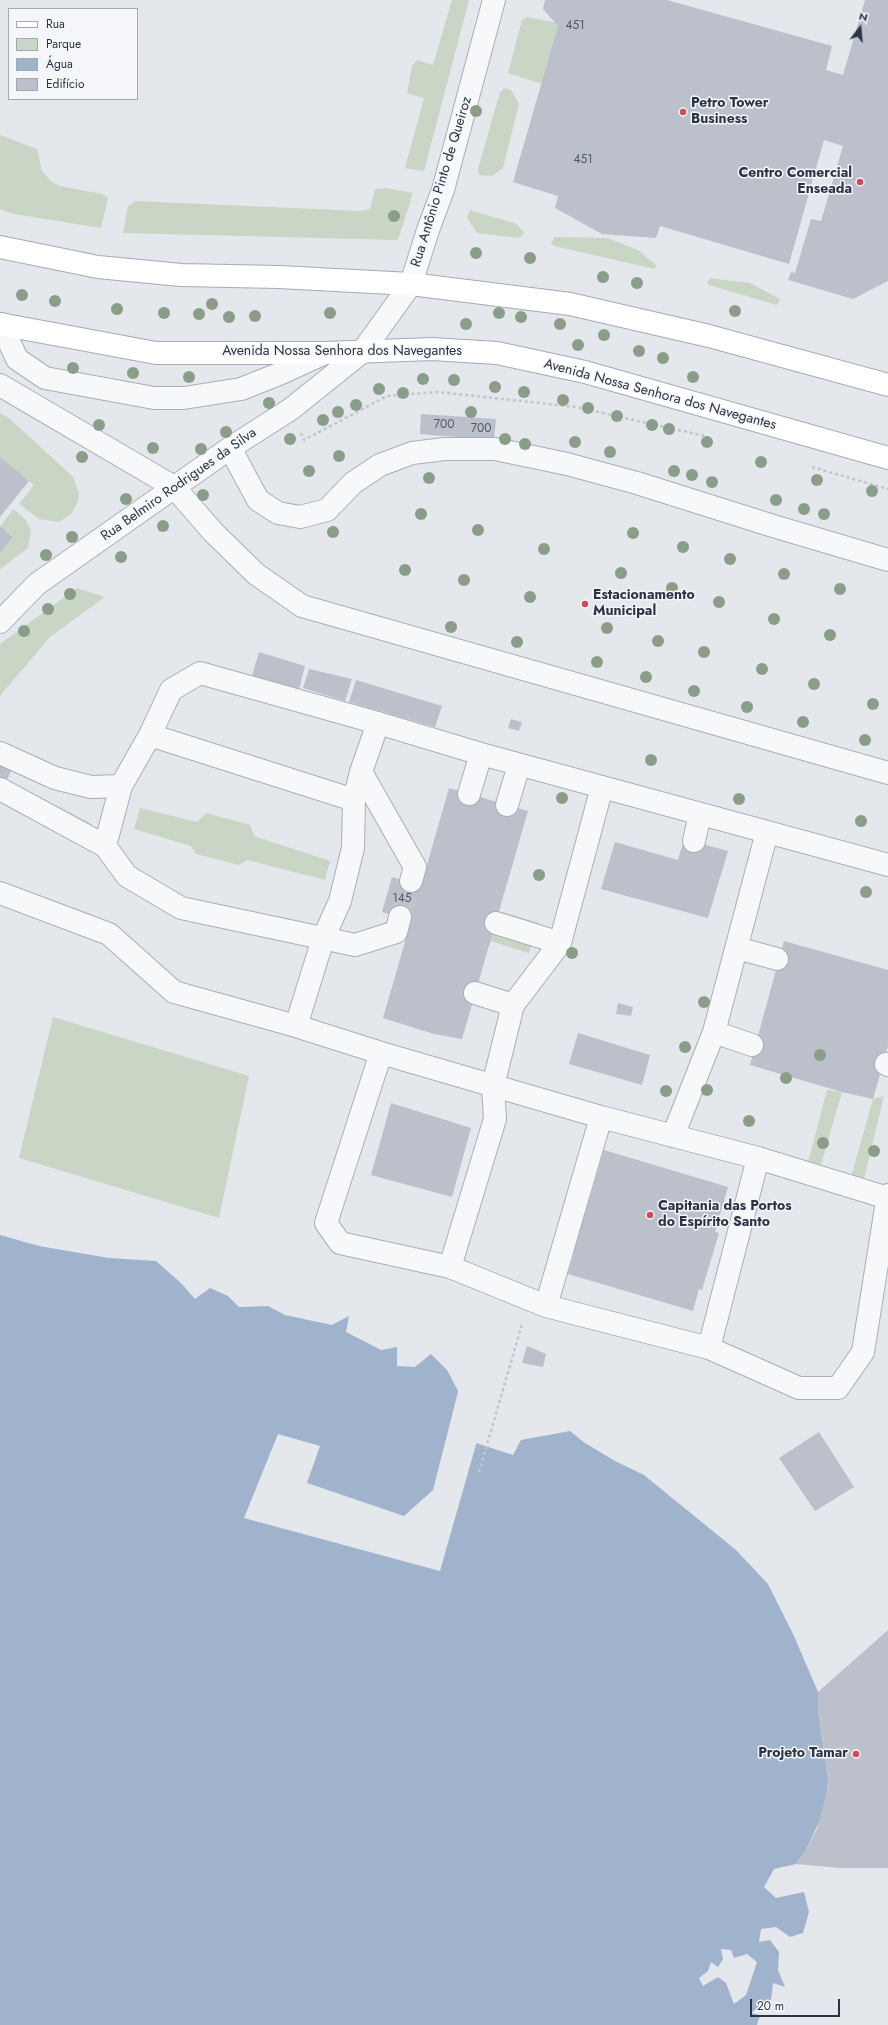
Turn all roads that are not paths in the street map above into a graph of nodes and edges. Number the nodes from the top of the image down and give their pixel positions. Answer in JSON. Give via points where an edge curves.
{"nodes":[{"id":1,"x":494,"y":0,"type":"edge"},
{"id":2,"x":0,"y":247,"type":"edge"},
{"id":3,"x":411,"y":284,"type":"junction"},
{"id":4,"x":0,"y":324,"type":"edge"},
{"id":5,"x":325,"y":352,"type":"junction"},
{"id":6,"x":362,"y":352,"type":"junction"},
{"id":7,"x":887,"y":383,"type":"edge"},
{"id":8,"x":0,"y":385,"type":"edge"},
{"id":9,"x":230,"y":448,"type":"junction"},
{"id":10,"x":888,"y":458,"type":"edge"},
{"id":11,"x":174,"y":487,"type":"junction"},
{"id":12,"x":888,"y":560,"type":"edge"},
{"id":13,"x":0,"y":622,"type":"edge"},
{"id":14,"x":378,"y":723,"type":"junction"},
{"id":15,"x":150,"y":735,"type":"junction"},
{"id":16,"x":481,"y":754,"type":"junction"},
{"id":17,"x":3,"y":755,"type":"edge"},
{"id":18,"x":519,"y":765,"type":"junction"},
{"id":19,"x":361,"y":772,"type":"junction"},
{"id":20,"x":888,"y":773,"type":"edge"},
{"id":21,"x":121,"y":786,"type":"junction"},
{"id":22,"x":602,"y":788,"type":"junction"},
{"id":23,"x":0,"y":789,"type":"edge"},
{"id":24,"x":470,"y":794,"type":"dead end"},
{"id":25,"x":354,"y":800,"type":"junction"},
{"id":26,"x":507,"y":805,"type":"dead end"},
{"id":27,"x":700,"y":814,"type":"junction"},
{"id":28,"x":767,"y":832,"type":"junction"},
{"id":29,"x":694,"y":842,"type":"dead end"},
{"id":30,"x":105,"y":846,"type":"junction"},
{"id":31,"x":888,"y":865,"type":"edge"},
{"id":32,"x":411,"y":881,"type":"tunnel mouth"},
{"id":33,"x":0,"y":893,"type":"edge"},
{"id":34,"x":400,"y":917,"type":"tunnel mouth"},
{"id":35,"x":496,"y":923,"type":"dead end"},
{"id":36,"x":323,"y":939,"type":"junction"},
{"id":37,"x":560,"y":943,"type":"junction"},
{"id":38,"x":737,"y":948,"type":"junction"},
{"id":39,"x":777,"y":959,"type":"dead end"},
{"id":40,"x":475,"y":993,"type":"dead end"},
{"id":41,"x":513,"y":1005,"type":"junction"},
{"id":42,"x":296,"y":1026,"type":"junction"},
{"id":43,"x":714,"y":1032,"type":"junction"},
{"id":44,"x":752,"y":1044,"type":"dead end"},
{"id":45,"x":381,"y":1053,"type":"junction"},
{"id":46,"x":493,"y":1086,"type":"junction"},
{"id":47,"x":601,"y":1117,"type":"junction"},
{"id":48,"x":673,"y":1136,"type":"junction"},
{"id":49,"x":758,"y":1158,"type":"junction"},
{"id":50,"x":888,"y":1197,"type":"edge"},
{"id":51,"x":450,"y":1267,"type":"junction"},
{"id":52,"x":538,"y":1303,"type":"junction"},
{"id":53,"x":709,"y":1348,"type":"junction"}],
"edges":[{"from":1,"to":3,"type":"street","name":"Rua Antônio Pinto de Queiroz","via":[[443,190]]},
{"from":2,"to":3,"type":"main road","via":[[98,266],[181,275],[287,277]]},
{"from":3,"to":6,"type":"street","name":"Rua Antônio Pinto de Queiroz"},
{"from":3,"to":7,"type":"main road","via":[[570,304],[709,336]]},
{"from":4,"to":5,"type":"main road","name":"Avenida Nossa Senhora dos Navegantes","via":[[156,353]]},
{"from":4,"to":5,"type":"street","via":[[17,359],[45,378],[154,398],[184,398],[241,389]]},
{"from":5,"to":6,"type":"main road","name":"Avenida Nossa Senhora dos Navegantes"},
{"from":6,"to":9,"type":"street","name":"Rua Belmiro Rodrigues da Silva","via":[[291,409]]},
{"from":6,"to":10,"type":"main road","name":"Avenida Nossa Senhora dos Navegantes","via":[[432,349],[497,353],[585,372]]},
{"from":8,"to":11,"type":"street"},
{"from":9,"to":11,"type":"street","name":"Rua Belmiro Rodrigues da Silva"},
{"from":9,"to":12,"type":"street","via":[[258,500],[278,513],[300,517],[327,510],[353,483],[380,464],[412,453],[445,449],[495,449],[567,464],[637,483]]},
{"from":11,"to":13,"type":"street","name":"Rua Belmiro Rodrigues da Silva","via":[[37,584]]},
{"from":11,"to":20,"type":"street","via":[[213,532],[256,574],[302,606]]},
{"from":14,"to":15,"type":"street","via":[[200,673],[171,690]]},
{"from":14,"to":16,"type":"street"},
{"from":14,"to":19,"type":"street"},
{"from":15,"to":21,"type":"street"},
{"from":15,"to":25,"type":"street"},
{"from":16,"to":18,"type":"street"},
{"from":16,"to":24,"type":"street"},
{"from":17,"to":21,"type":"street","via":[[55,778],[91,787]]},
{"from":18,"to":22,"type":"street"},
{"from":18,"to":26,"type":"street"},
{"from":19,"to":25,"type":"street"},
{"from":19,"to":32,"type":"street","via":[[415,867]]},
{"from":21,"to":30,"type":"street"},
{"from":22,"to":27,"type":"street"},
{"from":22,"to":37,"type":"street"},
{"from":23,"to":30,"type":"street"},
{"from":25,"to":36,"type":"street","via":[[353,848],[340,902]]},
{"from":27,"to":28,"type":"street"},
{"from":27,"to":29,"type":"street"},
{"from":28,"to":31,"type":"street"},
{"from":28,"to":38,"type":"street"},
{"from":30,"to":36,"type":"street","via":[[127,876],[181,908]]},
{"from":33,"to":42,"type":"street","via":[[109,934],[174,992]]},
{"from":34,"to":36,"type":"street","via":[[396,932],[355,945]]},
{"from":35,"to":37,"type":"street"},
{"from":36,"to":42,"type":"street"},
{"from":37,"to":41,"type":"street"},
{"from":38,"to":39,"type":"street"},
{"from":38,"to":43,"type":"street"},
{"from":40,"to":41,"type":"street"},
{"from":41,"to":46,"type":"street"},
{"from":42,"to":45,"type":"street"},
{"from":43,"to":44,"type":"street"},
{"from":43,"to":48,"type":"street"},
{"from":45,"to":46,"type":"street"},
{"from":45,"to":51,"type":"street","via":[[326,1223],[340,1243]]},
{"from":46,"to":47,"type":"street"},
{"from":46,"to":51,"type":"street","via":[[495,1119]]},
{"from":47,"to":48,"type":"street"},
{"from":47,"to":52,"type":"street"},
{"from":48,"to":49,"type":"street"},
{"from":49,"to":50,"type":"street"},
{"from":49,"to":53,"type":"street"},
{"from":50,"to":53,"type":"street","via":[[863,1352],[838,1388],[799,1388]]},
{"from":51,"to":52,"type":"street"},
{"from":52,"to":53,"type":"street"}]}
